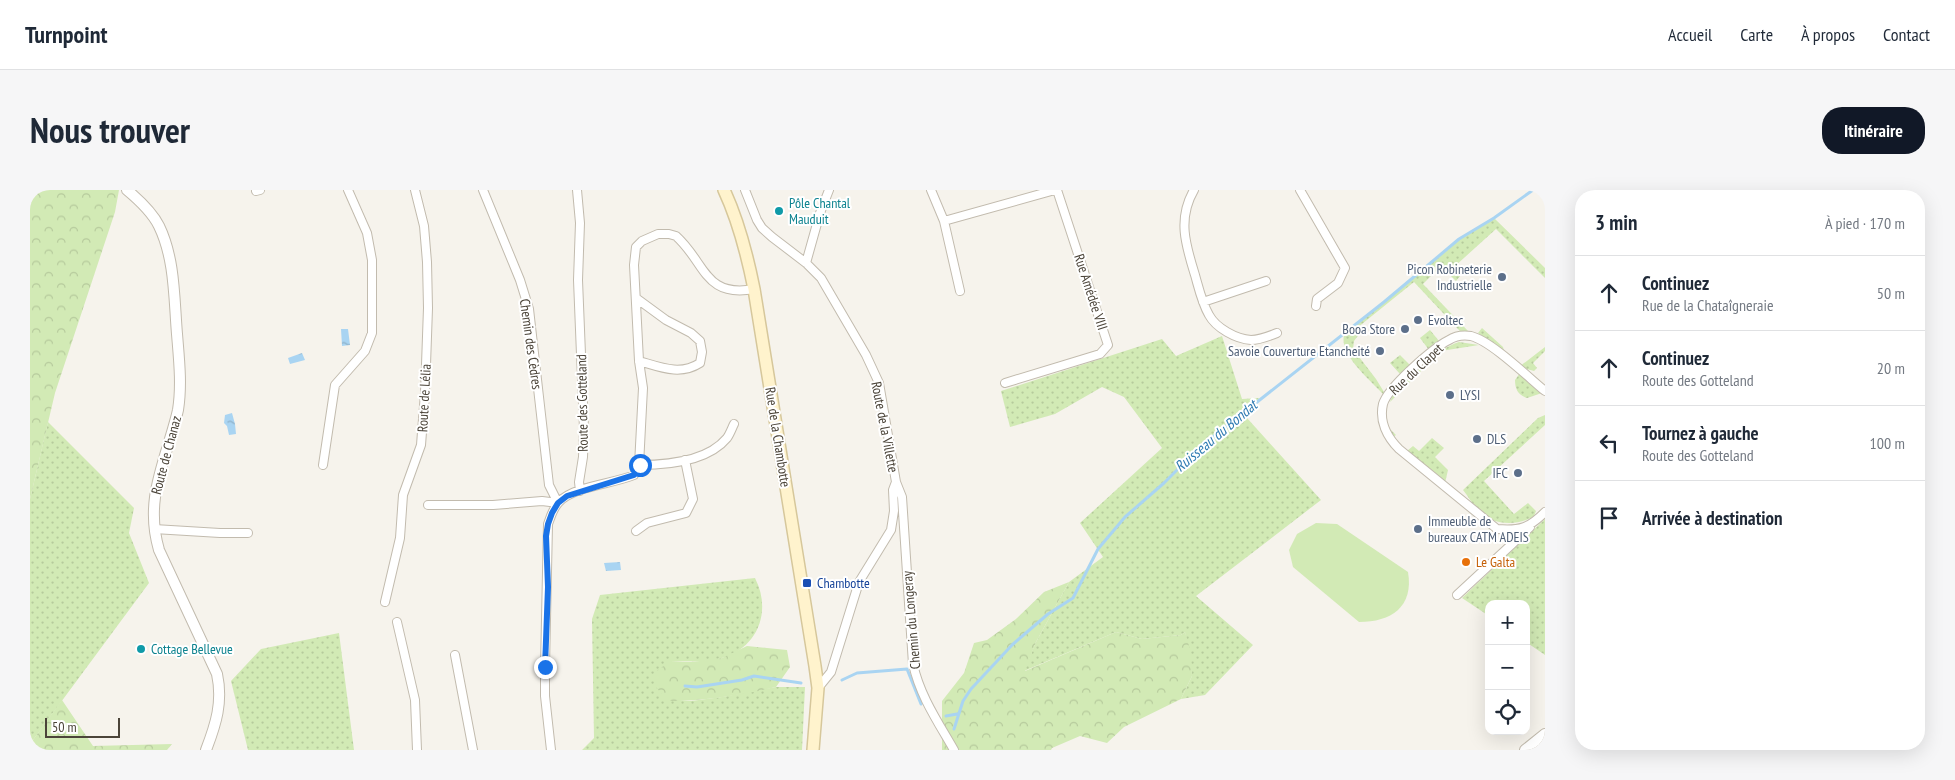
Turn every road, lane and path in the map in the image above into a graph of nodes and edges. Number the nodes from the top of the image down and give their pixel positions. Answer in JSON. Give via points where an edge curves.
{"nodes":[{"id":1,"x":127,"y":190,"type":"edge"},
{"id":2,"x":348,"y":190,"type":"edge"},
{"id":3,"x":415,"y":190,"type":"edge"},
{"id":4,"x":483,"y":190,"type":"edge"},
{"id":5,"x":577,"y":190,"type":"edge"},
{"id":6,"x":724,"y":190,"type":"edge"},
{"id":7,"x":745,"y":190,"type":"edge"},
{"id":8,"x":830,"y":190,"type":"edge"},
{"id":9,"x":932,"y":190,"type":"edge"},
{"id":10,"x":1056,"y":190,"type":"edge"},
{"id":11,"x":1194,"y":190,"type":"edge"},
{"id":12,"x":1300,"y":190,"type":"edge"},
{"id":13,"x":944,"y":221,"type":"junction"},
{"id":14,"x":806,"y":263,"type":"junction"},
{"id":15,"x":1266,"y":281,"type":"dead end"},
{"id":16,"x":754,"y":289,"type":"junction"},
{"id":17,"x":960,"y":291,"type":"dead end"},
{"id":18,"x":636,"y":298,"type":"junction"},
{"id":19,"x":1203,"y":302,"type":"junction"},
{"id":20,"x":1316,"y":306,"type":"dead end"},
{"id":21,"x":1277,"y":333,"type":"dead end"},
{"id":22,"x":639,"y":361,"type":"junction"},
{"id":23,"x":1005,"y":383,"type":"dead end"},
{"id":24,"x":1545,"y":391,"type":"edge"},
{"id":25,"x":734,"y":424,"type":"dead end"},
{"id":26,"x":684,"y":460,"type":"junction"},
{"id":27,"x":323,"y":465,"type":"dead end"},
{"id":28,"x":640,"y":465,"type":"junction"},
{"id":29,"x":896,"y":482,"type":"junction"},
{"id":30,"x":580,"y":491,"type":"junction"},
{"id":31,"x":558,"y":503,"type":"junction"},
{"id":32,"x":428,"y":505,"type":"dead end"},
{"id":33,"x":1545,"y":512,"type":"edge"},
{"id":34,"x":1535,"y":522,"type":"junction"},
{"id":35,"x":154,"y":529,"type":"junction"},
{"id":36,"x":1510,"y":530,"type":"junction"},
{"id":37,"x":636,"y":531,"type":"dead end"},
{"id":38,"x":248,"y":533,"type":"dead end"},
{"id":39,"x":1512,"y":544,"type":"junction"},
{"id":40,"x":1457,"y":595,"type":"dead end"},
{"id":41,"x":385,"y":602,"type":"dead end"},
{"id":42,"x":397,"y":622,"type":"dead end"},
{"id":43,"x":455,"y":655,"type":"dead end"},
{"id":44,"x":818,"y":688,"type":"junction"},
{"id":45,"x":1545,"y":734,"type":"edge"},
{"id":46,"x":206,"y":750,"type":"edge"},
{"id":47,"x":417,"y":750,"type":"edge"},
{"id":48,"x":473,"y":750,"type":"edge"},
{"id":49,"x":551,"y":750,"type":"edge"},
{"id":50,"x":813,"y":750,"type":"edge"},
{"id":51,"x":954,"y":750,"type":"edge"},
{"id":52,"x":1525,"y":750,"type":"edge"}],
"edges":[{"from":1,"to":35,"type":"street","name":"Route de Chanaz","via":[[149,210],[158,224],[166,243],[173,279],[181,384],[178,411],[156,486]]},
{"from":2,"to":27,"type":"street","via":[[367,234],[372,260],[372,333],[365,351],[335,385]]},
{"from":3,"to":41,"type":"street","name":"Route de Lélia","via":[[424,226],[427,262],[428,308],[421,445],[403,495],[400,538]]},
{"from":4,"to":31,"type":"street","name":"Chemin des Cèdres","via":[[520,280],[528,309],[549,485]]},
{"from":5,"to":30,"type":"street","name":"Route des Gotteland","via":[[584,430]]},
{"from":6,"to":16,"type":"main road","name":"Rue de la Chambotte","via":[[736,215]]},
{"from":7,"to":14,"type":"street","name":"Route de la Villette","via":[[762,228]]},
{"from":8,"to":14,"type":"street","via":[[820,212]]},
{"from":9,"to":13,"type":"street"},
{"from":10,"to":13,"type":"street"},
{"from":10,"to":23,"type":"street","name":"Rue Amédée VIII","via":[[1108,345],[1100,354]]},
{"from":11,"to":19,"type":"street","via":[[1185,212],[1183,228]]},
{"from":12,"to":20,"type":"street","via":[[1345,268],[1338,283],[1317,299]]},
{"from":13,"to":17,"type":"street"},
{"from":14,"to":29,"type":"street","name":"Route de la Villette","via":[[821,278],[843,313],[879,383]]},
{"from":15,"to":19,"type":"street"},
{"from":16,"to":18,"type":"street","via":[[737,291],[719,286],[676,236],[658,234],[636,247]]},
{"from":16,"to":44,"type":"main road","name":"Rue de la Chambotte"},
{"from":18,"to":22,"type":"street"},
{"from":18,"to":22,"type":"street","via":[[666,320],[692,333],[700,341],[702,352],[700,363],[680,371]]},
{"from":19,"to":21,"type":"street","via":[[1209,317],[1220,328],[1237,336],[1250,340]]},
{"from":22,"to":28,"type":"street","via":[[643,388]]},
{"from":24,"to":36,"type":"street","name":"Rue du Clapet","via":[[1490,346],[1478,339],[1460,336],[1449,339],[1422,360],[1390,390],[1384,402],[1383,424],[1399,449],[1497,529]]},
{"from":25,"to":26,"type":"street","via":[[728,438],[717,446],[696,458]]},
{"from":26,"to":28,"type":"street"},
{"from":26,"to":37,"type":"street","via":[[694,499],[686,513],[647,523]]},
{"from":28,"to":30,"type":"street","via":[[634,475]]},
{"from":29,"to":44,"type":"street","name":"Route de la Villette","via":[[891,530],[859,582],[831,672]]},
{"from":29,"to":51,"type":"street","name":"Chemin du Longeray","via":[[902,496],[913,664],[926,702]]},
{"from":30,"to":31,"type":"street"},
{"from":31,"to":32,"type":"street"},
{"from":31,"to":49,"type":"street","via":[[546,536],[545,667]]},
{"from":33,"to":34,"type":"street"},
{"from":34,"to":36,"type":"street"},
{"from":34,"to":39,"type":"street"},
{"from":35,"to":38,"type":"street"},
{"from":35,"to":46,"type":"street","name":"Route de Chanaz","via":[[159,550],[217,674],[218,715]]},
{"from":36,"to":39,"type":"street"},
{"from":39,"to":40,"type":"street"},
{"from":42,"to":47,"type":"street","via":[[415,700]]},
{"from":43,"to":48,"type":"street"},
{"from":44,"to":50,"type":"main road"},
{"from":45,"to":52,"type":"street"}]}
